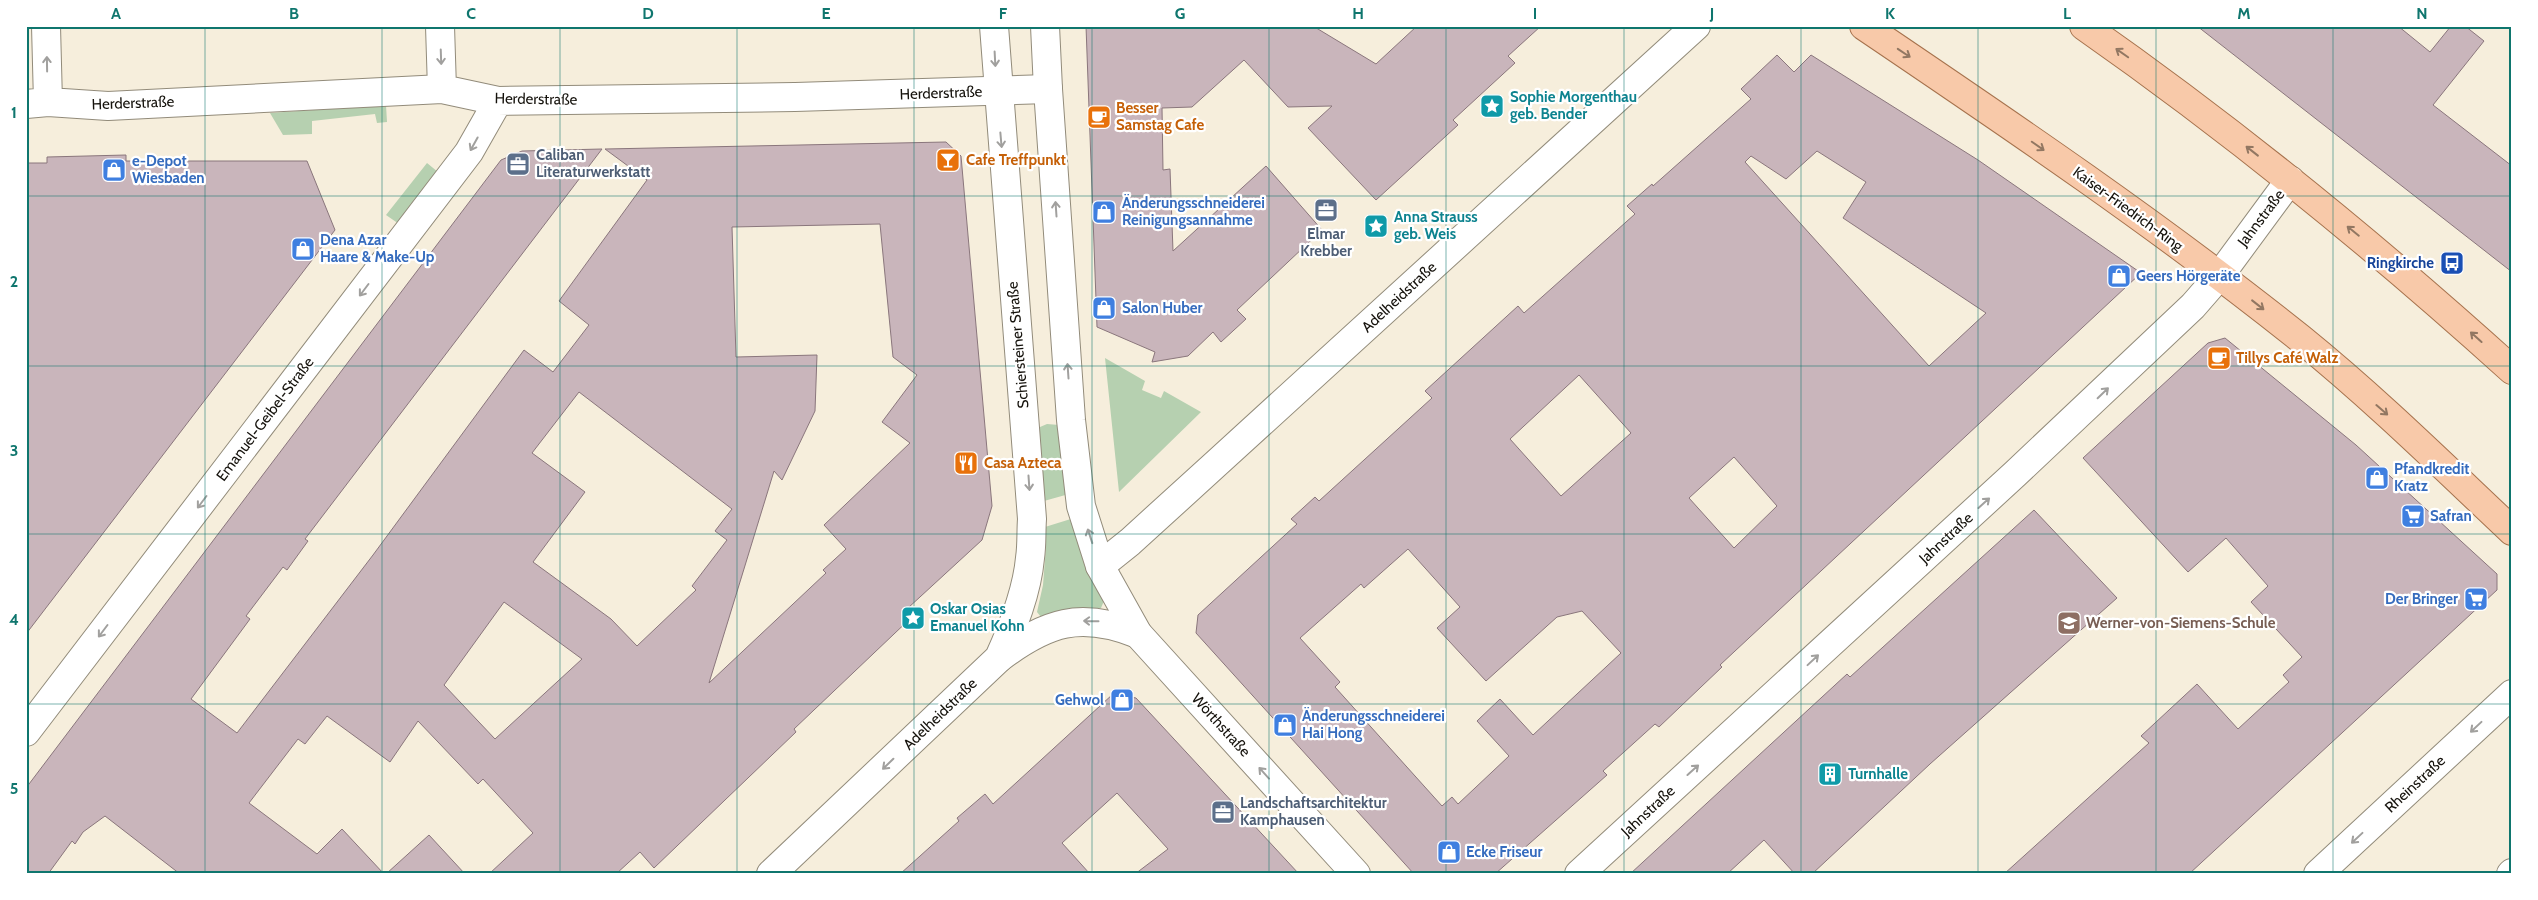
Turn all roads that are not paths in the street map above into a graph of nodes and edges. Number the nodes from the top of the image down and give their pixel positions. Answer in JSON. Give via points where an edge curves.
{"nodes":[{"id":1,"x":46,"y":26,"type":"edge"},
{"id":2,"x":440,"y":26,"type":"edge"},
{"id":3,"x":994,"y":26,"type":"edge"},
{"id":4,"x":1045,"y":26,"type":"edge"},
{"id":5,"x":1696,"y":26,"type":"edge"},
{"id":6,"x":1864,"y":26,"type":"edge"},
{"id":7,"x":2084,"y":26,"type":"edge"},
{"id":8,"x":442,"y":89,"type":"junction"},
{"id":9,"x":1048,"y":89,"type":"junction"},
{"id":10,"x":997,"y":91,"type":"junction"},
{"id":11,"x":498,"y":101,"type":"junction"},
{"id":12,"x":37,"y":103,"type":"edge"},
{"id":13,"x":2290,"y":180,"type":"junction"},
{"id":14,"x":2220,"y":275,"type":"junction"},
{"id":15,"x":2512,"y":370,"type":"edge"},
{"id":16,"x":2512,"y":531,"type":"edge"},
{"id":17,"x":1100,"y":566,"type":"junction"},
{"id":18,"x":1138,"y":634,"type":"junction"},
{"id":19,"x":999,"y":658,"type":"junction"},
{"id":20,"x":2512,"y":694,"type":"edge"},
{"id":21,"x":26,"y":732,"type":"edge"},
{"id":22,"x":771,"y":874,"type":"edge"},
{"id":23,"x":1356,"y":874,"type":"edge"},
{"id":24,"x":1579,"y":874,"type":"edge"},
{"id":25,"x":2318,"y":874,"type":"edge"}],
"edges":[{"from":12,"to":1,"type":"street","one_way":true},
{"from":2,"to":8,"type":"street","one_way":true},
{"from":3,"to":10,"type":"street","name":"Schiersteiner Straße","one_way":true},
{"from":4,"to":9,"type":"street"},
{"from":5,"to":17,"type":"street","name":"Adelheidstraße","via":[[1219,462]]},
{"from":6,"to":14,"type":"main road","name":"Kaiser-Friedrich-Ring","one_way":true},
{"from":13,"to":7,"type":"main road","one_way":true},
{"from":8,"to":11,"type":"street","name":"Herderstraße"},
{"from":8,"to":12,"type":"street","name":"Herderstraße","via":[[108,106]]},
{"from":9,"to":10,"type":"street","name":"Herderstraße"},
{"from":17,"to":9,"type":"street","one_way":true,"via":[[1081,506],[1071,420]]},
{"from":10,"to":11,"type":"street","name":"Herderstraße"},
{"from":10,"to":19,"type":"street","name":"Schiersteiner Straße","one_way":true,"via":[[1032,519],[1030,559],[1012,628]]},
{"from":11,"to":21,"type":"street","name":"Emanuel-Geibel-Straße","one_way":true,"via":[[469,152]]},
{"from":13,"to":14,"type":"street","name":"Jahnstraße"},
{"from":15,"to":13,"type":"main road","one_way":true,"via":[[2424,291]]},
{"from":14,"to":16,"type":"main road","name":"Kaiser-Friedrich-Ring","one_way":true,"via":[[2303,340]]},
{"from":24,"to":14,"type":"street","name":"Jahnstraße","one_way":true,"via":[[2091,404],[2193,306]]},
{"from":17,"to":18,"type":"street","name":"Wörthstraße"},
{"from":18,"to":19,"type":"street","name":"Adelheidstraße","one_way":true,"via":[[1114,624],[1076,621],[1045,630]]},
{"from":23,"to":18,"type":"street","name":"Wörthstraße","one_way":true},
{"from":19,"to":22,"type":"street","name":"Adelheidstraße","one_way":true},
{"from":20,"to":25,"type":"street","name":"Rheinstraße","one_way":true}]}
